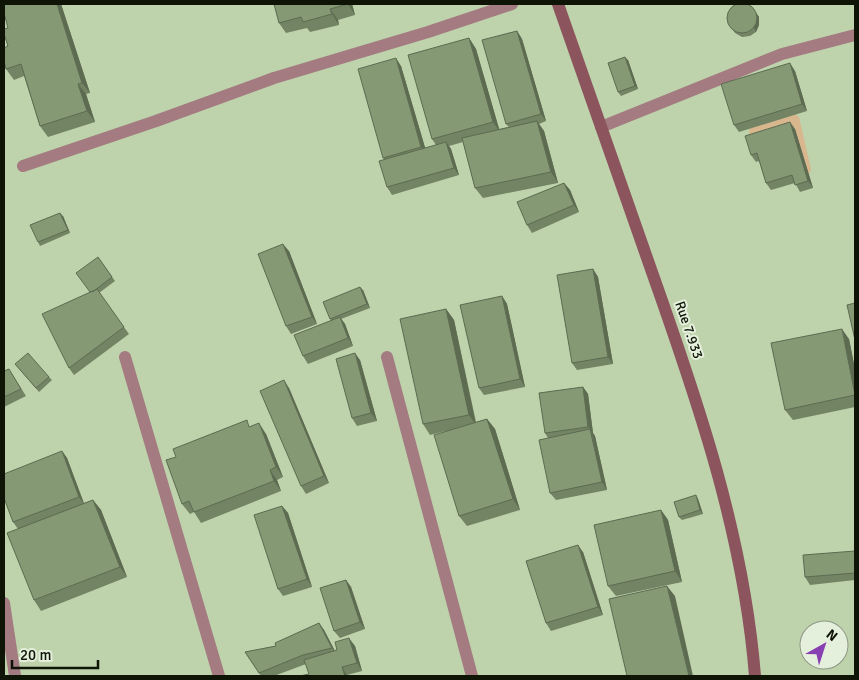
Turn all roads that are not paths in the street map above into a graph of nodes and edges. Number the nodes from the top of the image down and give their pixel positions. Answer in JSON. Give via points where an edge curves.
{"nodes":[{"id":1,"x":512,"y":4,"type":"edge"},
{"id":2,"x":558,"y":4,"type":"edge"},
{"id":3,"x":855,"y":35,"type":"edge"},
{"id":4,"x":601,"y":126,"type":"junction"},
{"id":5,"x":23,"y":166,"type":"dead end"},
{"id":6,"x":125,"y":357,"type":"dead end"},
{"id":7,"x":387,"y":357,"type":"dead end"},
{"id":8,"x":4,"y":603,"type":"edge"},
{"id":9,"x":15,"y":676,"type":"edge"},
{"id":10,"x":219,"y":676,"type":"edge"},
{"id":11,"x":472,"y":676,"type":"edge"},
{"id":12,"x":755,"y":676,"type":"edge"}],
"edges":[{"from":1,"to":5,"type":"street","via":[[274,78]]},
{"from":2,"to":4,"type":"street","name":"Rue 7.933"},
{"from":3,"to":4,"type":"street","via":[[782,54]]},
{"from":4,"to":12,"type":"street","name":"Rue 7.933","via":[[689,376],[720,478],[736,544]]},
{"from":6,"to":10,"type":"street"},
{"from":7,"to":11,"type":"street"},
{"from":8,"to":9,"type":"street"}]}
